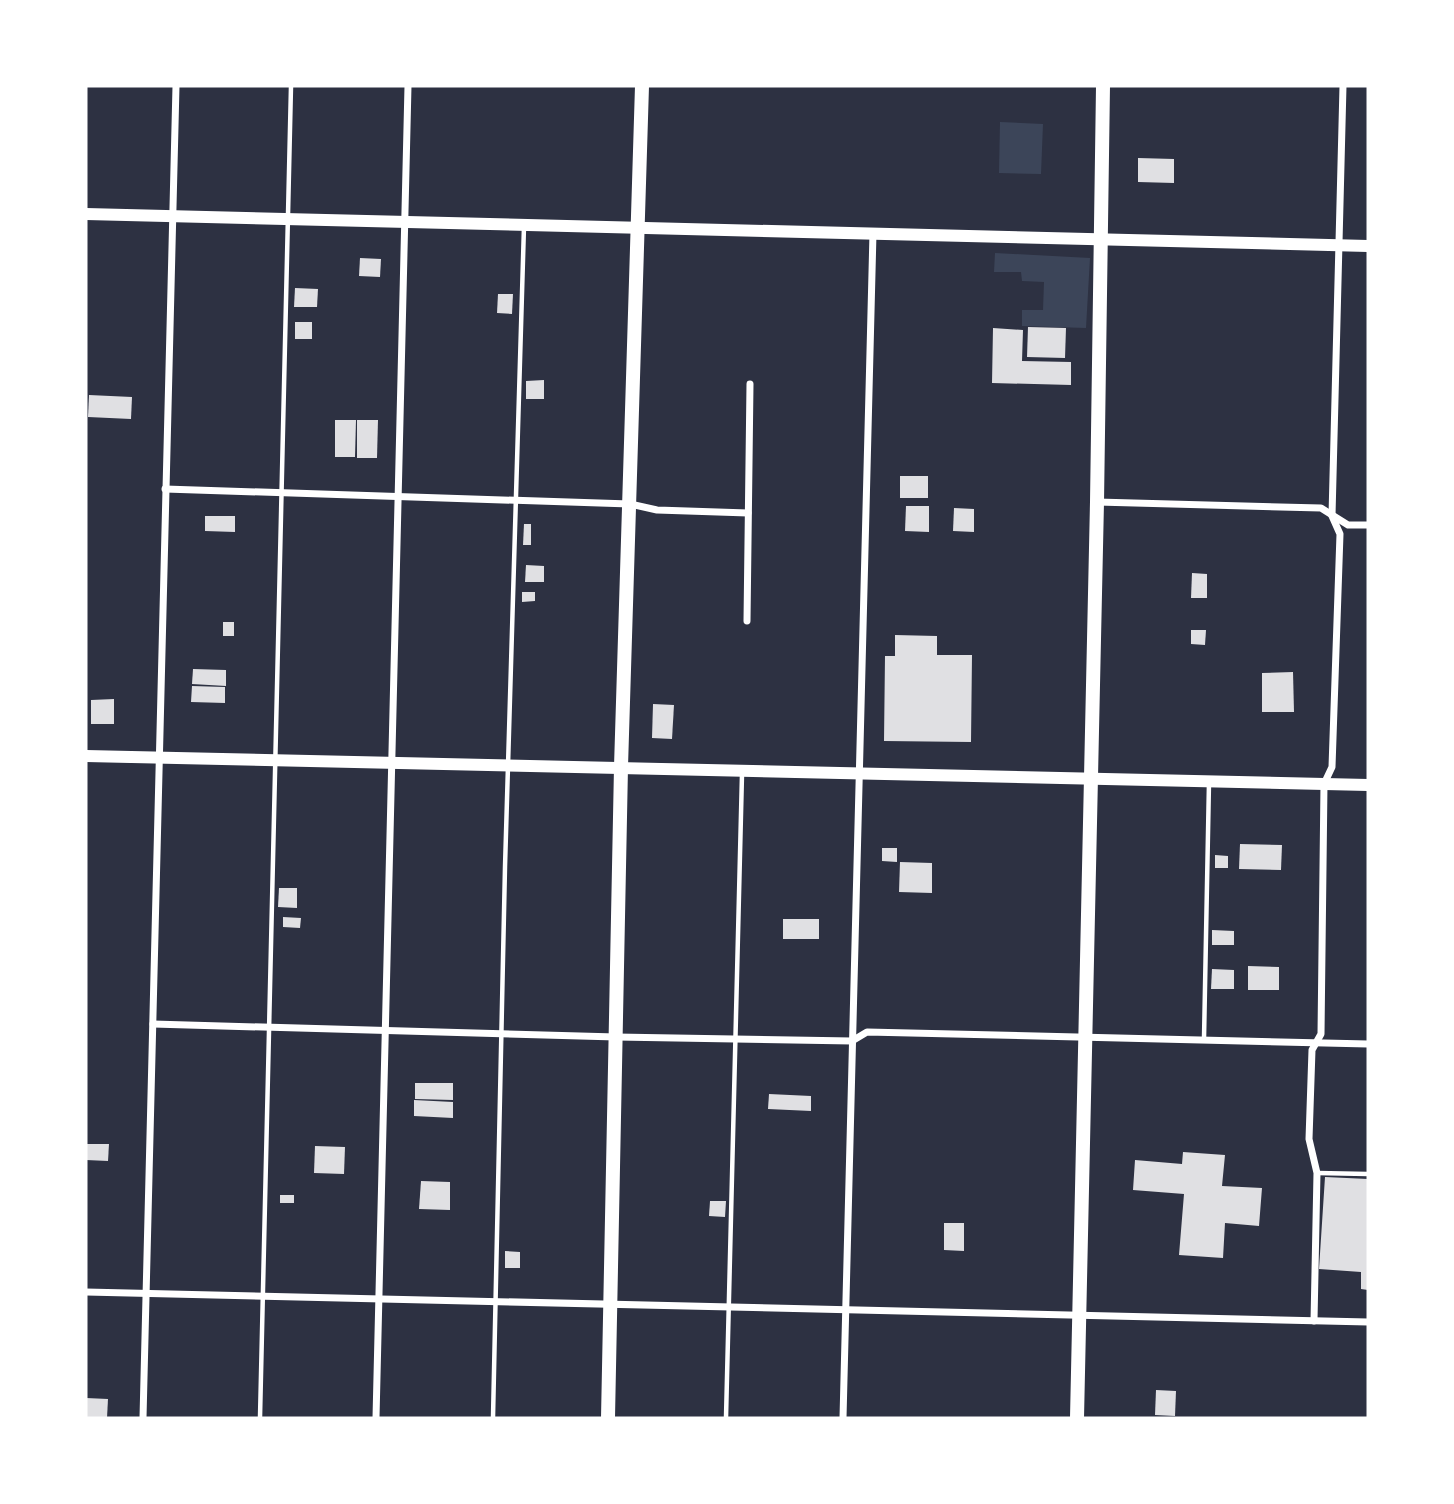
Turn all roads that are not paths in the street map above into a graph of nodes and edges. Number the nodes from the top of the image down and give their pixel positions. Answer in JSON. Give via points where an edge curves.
{"nodes":[{"id":1,"x":176,"y":86,"type":"edge"},
{"id":2,"x":291,"y":86,"type":"edge"},
{"id":3,"x":408,"y":86,"type":"edge"},
{"id":4,"x":642,"y":86,"type":"edge"},
{"id":5,"x":1103,"y":86,"type":"edge"},
{"id":6,"x":1343,"y":86,"type":"edge"},
{"id":7,"x":86,"y":214,"type":"edge"},
{"id":8,"x":173,"y":216,"type":"junction"},
{"id":9,"x":288,"y":219,"type":"junction"},
{"id":10,"x":405,"y":222,"type":"junction"},
{"id":11,"x":524,"y":225,"type":"junction"},
{"id":12,"x":638,"y":228,"type":"junction"},
{"id":13,"x":873,"y":233,"type":"junction"},
{"id":14,"x":1101,"y":239,"type":"junction"},
{"id":15,"x":1339,"y":245,"type":"junction"},
{"id":16,"x":1368,"y":246,"type":"edge"},
{"id":17,"x":750,"y":384,"type":"dead end"},
{"id":18,"x":165,"y":489,"type":"junction"},
{"id":19,"x":280,"y":492,"type":"junction"},
{"id":20,"x":398,"y":496,"type":"junction"},
{"id":21,"x":515,"y":500,"type":"junction"},
{"id":22,"x":1097,"y":502,"type":"junction"},
{"id":23,"x":630,"y":504,"type":"junction"},
{"id":24,"x":748,"y":513,"type":"junction"},
{"id":25,"x":1332,"y":516,"type":"junction"},
{"id":26,"x":1368,"y":525,"type":"edge"},
{"id":27,"x":747,"y":621,"type":"dead end"},
{"id":28,"x":86,"y":756,"type":"edge"},
{"id":29,"x":159,"y":757,"type":"junction"},
{"id":30,"x":274,"y":760,"type":"junction"},
{"id":31,"x":391,"y":762,"type":"junction"},
{"id":32,"x":508,"y":764,"type":"junction"},
{"id":33,"x":621,"y":767,"type":"junction"},
{"id":34,"x":742,"y":770,"type":"junction"},
{"id":35,"x":858,"y":773,"type":"junction"},
{"id":36,"x":1090,"y":780,"type":"junction"},
{"id":37,"x":1209,"y":782,"type":"junction"},
{"id":38,"x":1324,"y":784,"type":"junction"},
{"id":39,"x":1368,"y":785,"type":"edge"},
{"id":40,"x":153,"y":1024,"type":"junction"},
{"id":41,"x":269,"y":1027,"type":"junction"},
{"id":42,"x":385,"y":1031,"type":"junction"},
{"id":43,"x":502,"y":1034,"type":"junction"},
{"id":44,"x":616,"y":1037,"type":"junction"},
{"id":45,"x":1085,"y":1037,"type":"junction"},
{"id":46,"x":735,"y":1039,"type":"junction"},
{"id":47,"x":1204,"y":1039,"type":"junction"},
{"id":48,"x":852,"y":1041,"type":"junction"},
{"id":49,"x":1316,"y":1042,"type":"junction"},
{"id":50,"x":1368,"y":1044,"type":"edge"},
{"id":51,"x":1317,"y":1173,"type":"junction"},
{"id":52,"x":1368,"y":1174,"type":"edge"},
{"id":53,"x":86,"y":1292,"type":"edge"},
{"id":54,"x":146,"y":1294,"type":"junction"},
{"id":55,"x":263,"y":1297,"type":"junction"},
{"id":56,"x":379,"y":1299,"type":"junction"},
{"id":57,"x":496,"y":1301,"type":"junction"},
{"id":58,"x":611,"y":1304,"type":"junction"},
{"id":59,"x":728,"y":1306,"type":"junction"},
{"id":60,"x":845,"y":1309,"type":"junction"},
{"id":61,"x":1079,"y":1315,"type":"junction"},
{"id":62,"x":1314,"y":1321,"type":"junction"},
{"id":63,"x":1368,"y":1322,"type":"edge"},
{"id":64,"x":143,"y":1418,"type":"edge"},
{"id":65,"x":260,"y":1418,"type":"edge"},
{"id":66,"x":376,"y":1418,"type":"edge"},
{"id":67,"x":493,"y":1418,"type":"edge"},
{"id":68,"x":608,"y":1418,"type":"edge"},
{"id":69,"x":726,"y":1418,"type":"edge"},
{"id":70,"x":843,"y":1418,"type":"edge"},
{"id":71,"x":1077,"y":1418,"type":"edge"}],
"edges":[{"from":1,"to":8,"type":"street"},
{"from":2,"to":9,"type":"lane"},
{"from":3,"to":10,"type":"street"},
{"from":4,"to":12,"type":"main road"},
{"from":5,"to":14,"type":"main road"},
{"from":6,"to":15,"type":"street"},
{"from":7,"to":8,"type":"street"},
{"from":8,"to":9,"type":"street"},
{"from":8,"to":18,"type":"street"},
{"from":9,"to":10,"type":"street"},
{"from":9,"to":19,"type":"lane"},
{"from":10,"to":11,"type":"street"},
{"from":10,"to":20,"type":"street"},
{"from":11,"to":12,"type":"street"},
{"from":11,"to":21,"type":"lane"},
{"from":12,"to":13,"type":"street"},
{"from":12,"to":23,"type":"main road"},
{"from":13,"to":14,"type":"street"},
{"from":13,"to":35,"type":"street"},
{"from":14,"to":15,"type":"street"},
{"from":14,"to":22,"type":"main road"},
{"from":15,"to":16,"type":"street"},
{"from":15,"to":25,"type":"street"},
{"from":17,"to":24,"type":"street"},
{"from":18,"to":19,"type":"street"},
{"from":18,"to":29,"type":"street"},
{"from":19,"to":20,"type":"street"},
{"from":19,"to":30,"type":"lane"},
{"from":20,"to":21,"type":"street"},
{"from":20,"to":31,"type":"street"},
{"from":21,"to":23,"type":"street"},
{"from":21,"to":32,"type":"lane"},
{"from":22,"to":25,"type":"street","via":[[1321,508]]},
{"from":22,"to":36,"type":"main road"},
{"from":23,"to":24,"type":"street","via":[[657,510]]},
{"from":23,"to":33,"type":"main road"},
{"from":24,"to":27,"type":"street"},
{"from":25,"to":26,"type":"street","via":[[1348,525]]},
{"from":25,"to":38,"type":"street","via":[[1340,534],[1332,767]]},
{"from":28,"to":29,"type":"street"},
{"from":29,"to":30,"type":"street"},
{"from":29,"to":40,"type":"street"},
{"from":30,"to":31,"type":"street"},
{"from":30,"to":41,"type":"lane"},
{"from":31,"to":32,"type":"street"},
{"from":31,"to":42,"type":"street"},
{"from":32,"to":33,"type":"street"},
{"from":32,"to":43,"type":"lane"},
{"from":33,"to":34,"type":"street"},
{"from":33,"to":44,"type":"main road"},
{"from":34,"to":35,"type":"street"},
{"from":34,"to":46,"type":"lane"},
{"from":35,"to":36,"type":"street"},
{"from":35,"to":48,"type":"street"},
{"from":36,"to":37,"type":"street"},
{"from":36,"to":45,"type":"main road"},
{"from":37,"to":38,"type":"street"},
{"from":37,"to":47,"type":"lane"},
{"from":38,"to":39,"type":"street"},
{"from":38,"to":49,"type":"street","via":[[1321,1029]]},
{"from":40,"to":41,"type":"street"},
{"from":40,"to":54,"type":"street"},
{"from":41,"to":42,"type":"street"},
{"from":41,"to":55,"type":"lane"},
{"from":42,"to":43,"type":"street"},
{"from":42,"to":56,"type":"street"},
{"from":43,"to":44,"type":"street"},
{"from":43,"to":57,"type":"lane"},
{"from":44,"to":46,"type":"street"},
{"from":44,"to":58,"type":"main road"},
{"from":45,"to":47,"type":"street"},
{"from":45,"to":48,"type":"street","via":[[867,1032]]},
{"from":45,"to":61,"type":"main road"},
{"from":46,"to":48,"type":"street"},
{"from":46,"to":59,"type":"lane"},
{"from":47,"to":49,"type":"street"},
{"from":48,"to":60,"type":"street"},
{"from":49,"to":50,"type":"street"},
{"from":49,"to":51,"type":"street","via":[[1311,1055],[1309,1139]]},
{"from":51,"to":52,"type":"lane"},
{"from":51,"to":62,"type":"street"},
{"from":53,"to":54,"type":"street"},
{"from":54,"to":55,"type":"street"},
{"from":54,"to":64,"type":"street"},
{"from":55,"to":56,"type":"street"},
{"from":55,"to":65,"type":"lane"},
{"from":56,"to":57,"type":"street"},
{"from":56,"to":66,"type":"street"},
{"from":57,"to":58,"type":"street"},
{"from":57,"to":67,"type":"lane"},
{"from":58,"to":59,"type":"street"},
{"from":58,"to":68,"type":"main road"},
{"from":59,"to":60,"type":"street"},
{"from":59,"to":69,"type":"lane"},
{"from":60,"to":61,"type":"street"},
{"from":60,"to":70,"type":"street"},
{"from":61,"to":62,"type":"street"},
{"from":61,"to":71,"type":"main road"},
{"from":62,"to":63,"type":"street"}]}
